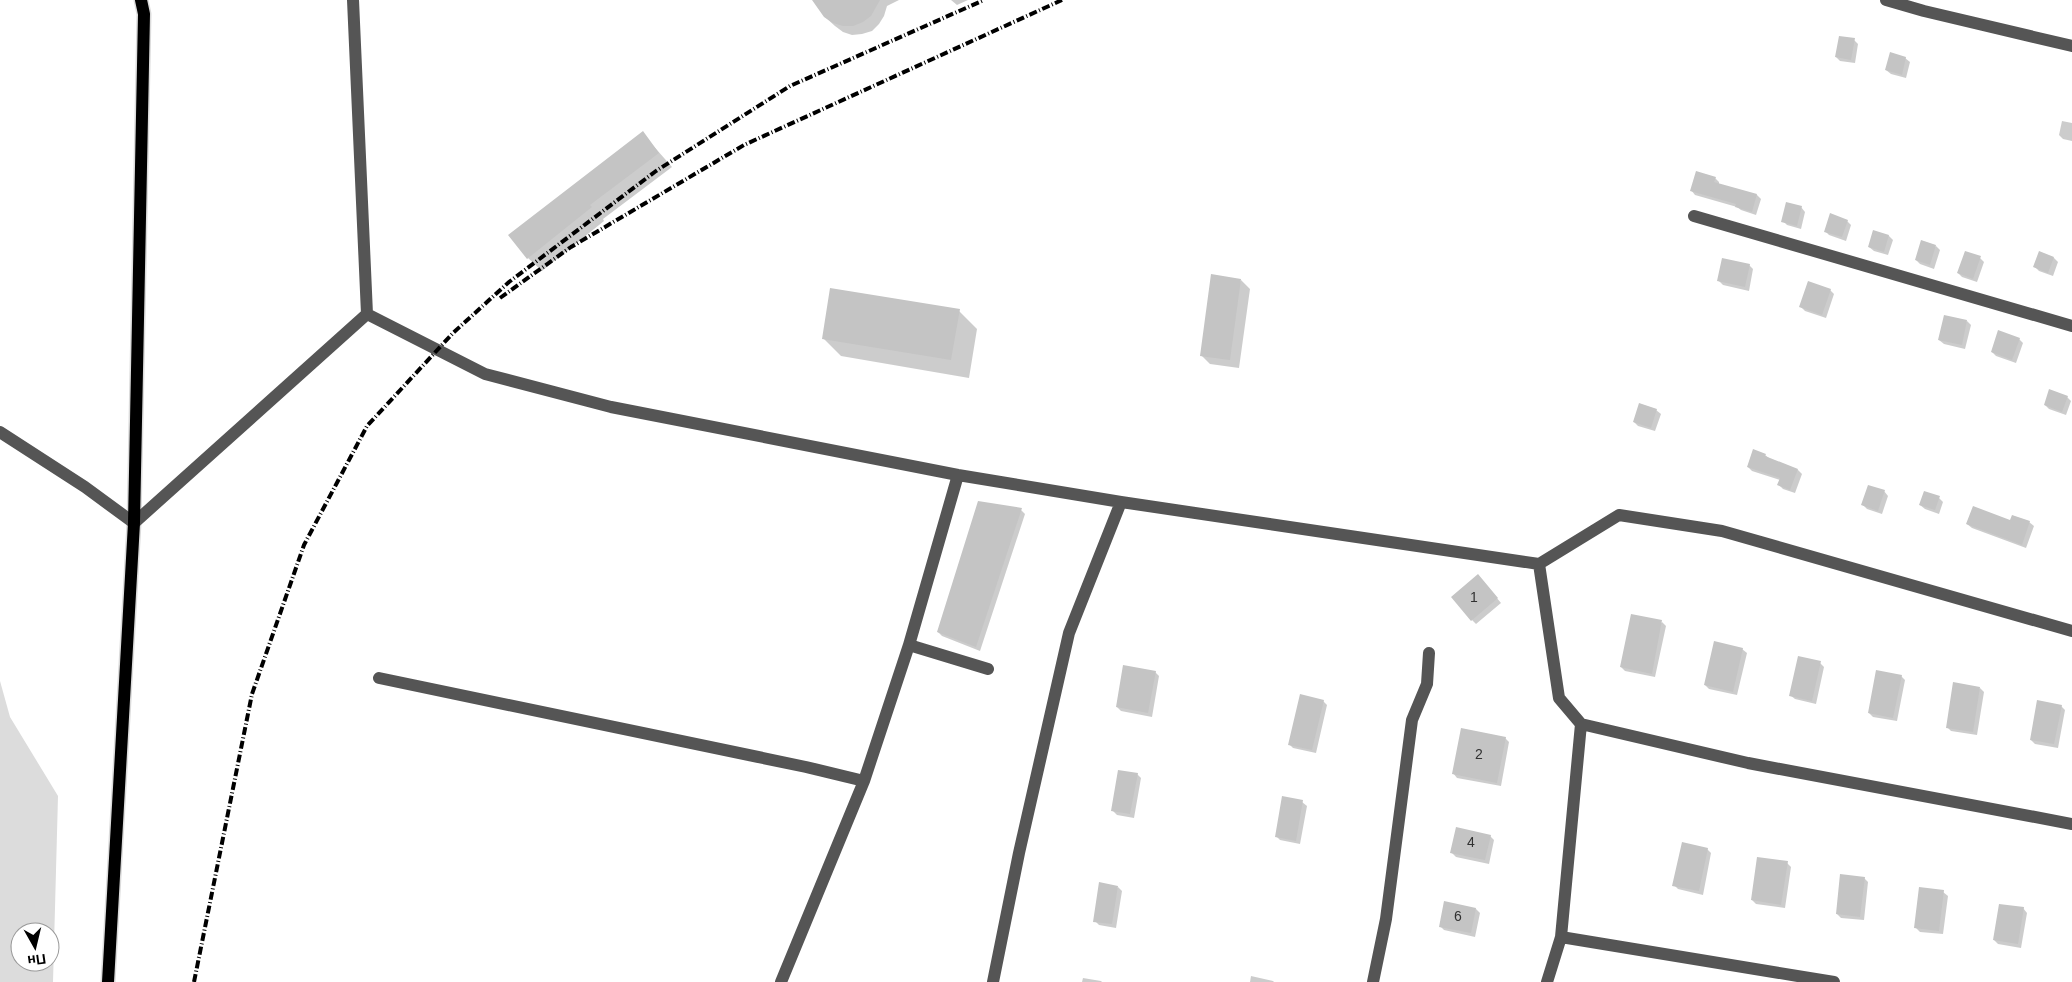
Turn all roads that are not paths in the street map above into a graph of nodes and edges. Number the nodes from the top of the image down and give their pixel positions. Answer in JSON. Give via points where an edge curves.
{"nodes":[{"id":1,"x":141,"y":0,"type":"edge"},
{"id":2,"x":353,"y":0,"type":"edge"},
{"id":3,"x":1886,"y":0,"type":"edge"},
{"id":4,"x":2072,"y":46,"type":"edge"},
{"id":5,"x":1694,"y":216,"type":"dead end"},
{"id":6,"x":366,"y":314,"type":"junction"},
{"id":7,"x":2072,"y":326,"type":"edge"},
{"id":8,"x":0,"y":432,"type":"edge"},
{"id":9,"x":958,"y":475,"type":"junction"},
{"id":10,"x":1121,"y":502,"type":"junction"},
{"id":11,"x":134,"y":522,"type":"junction"},
{"id":12,"x":1539,"y":564,"type":"junction"},
{"id":13,"x":2072,"y":631,"type":"edge"},
{"id":14,"x":910,"y":645,"type":"junction"},
{"id":15,"x":1429,"y":653,"type":"dead end"},
{"id":16,"x":988,"y":670,"type":"dead end"},
{"id":17,"x":379,"y":678,"type":"dead end"},
{"id":18,"x":1581,"y":724,"type":"junction"},
{"id":19,"x":864,"y":781,"type":"junction"},
{"id":20,"x":2072,"y":824,"type":"edge"},
{"id":21,"x":1561,"y":936,"type":"junction"},
{"id":22,"x":108,"y":982,"type":"edge"},
{"id":23,"x":781,"y":982,"type":"edge"},
{"id":24,"x":993,"y":982,"type":"edge"},
{"id":25,"x":1373,"y":982,"type":"edge"},
{"id":26,"x":1547,"y":982,"type":"edge"},
{"id":27,"x":1834,"y":982,"type":"edge"}],
"edges":[{"from":1,"to":11,"type":"main road","via":[[144,14]]},
{"from":2,"to":6,"type":"street"},
{"from":3,"to":4,"type":"street"},
{"from":5,"to":7,"type":"street"},
{"from":6,"to":9,"type":"street","via":[[485,374],[611,407]]},
{"from":6,"to":11,"type":"street"},
{"from":8,"to":11,"type":"street"},
{"from":9,"to":10,"type":"street"},
{"from":9,"to":14,"type":"street"},
{"from":10,"to":12,"type":"street"},
{"from":10,"to":24,"type":"street","via":[[1069,633]]},
{"from":11,"to":22,"type":"main road"},
{"from":12,"to":13,"type":"street","via":[[1618,515],[1722,531]]},
{"from":12,"to":18,"type":"street","via":[[1558,698]]},
{"from":14,"to":16,"type":"street"},
{"from":14,"to":19,"type":"street"},
{"from":15,"to":25,"type":"street","via":[[1426,684],[1412,720],[1386,919]]},
{"from":17,"to":19,"type":"street"},
{"from":18,"to":20,"type":"street","via":[[1748,763]]},
{"from":18,"to":21,"type":"street"},
{"from":19,"to":23,"type":"street"},
{"from":21,"to":26,"type":"street"},
{"from":21,"to":27,"type":"street"}]}
